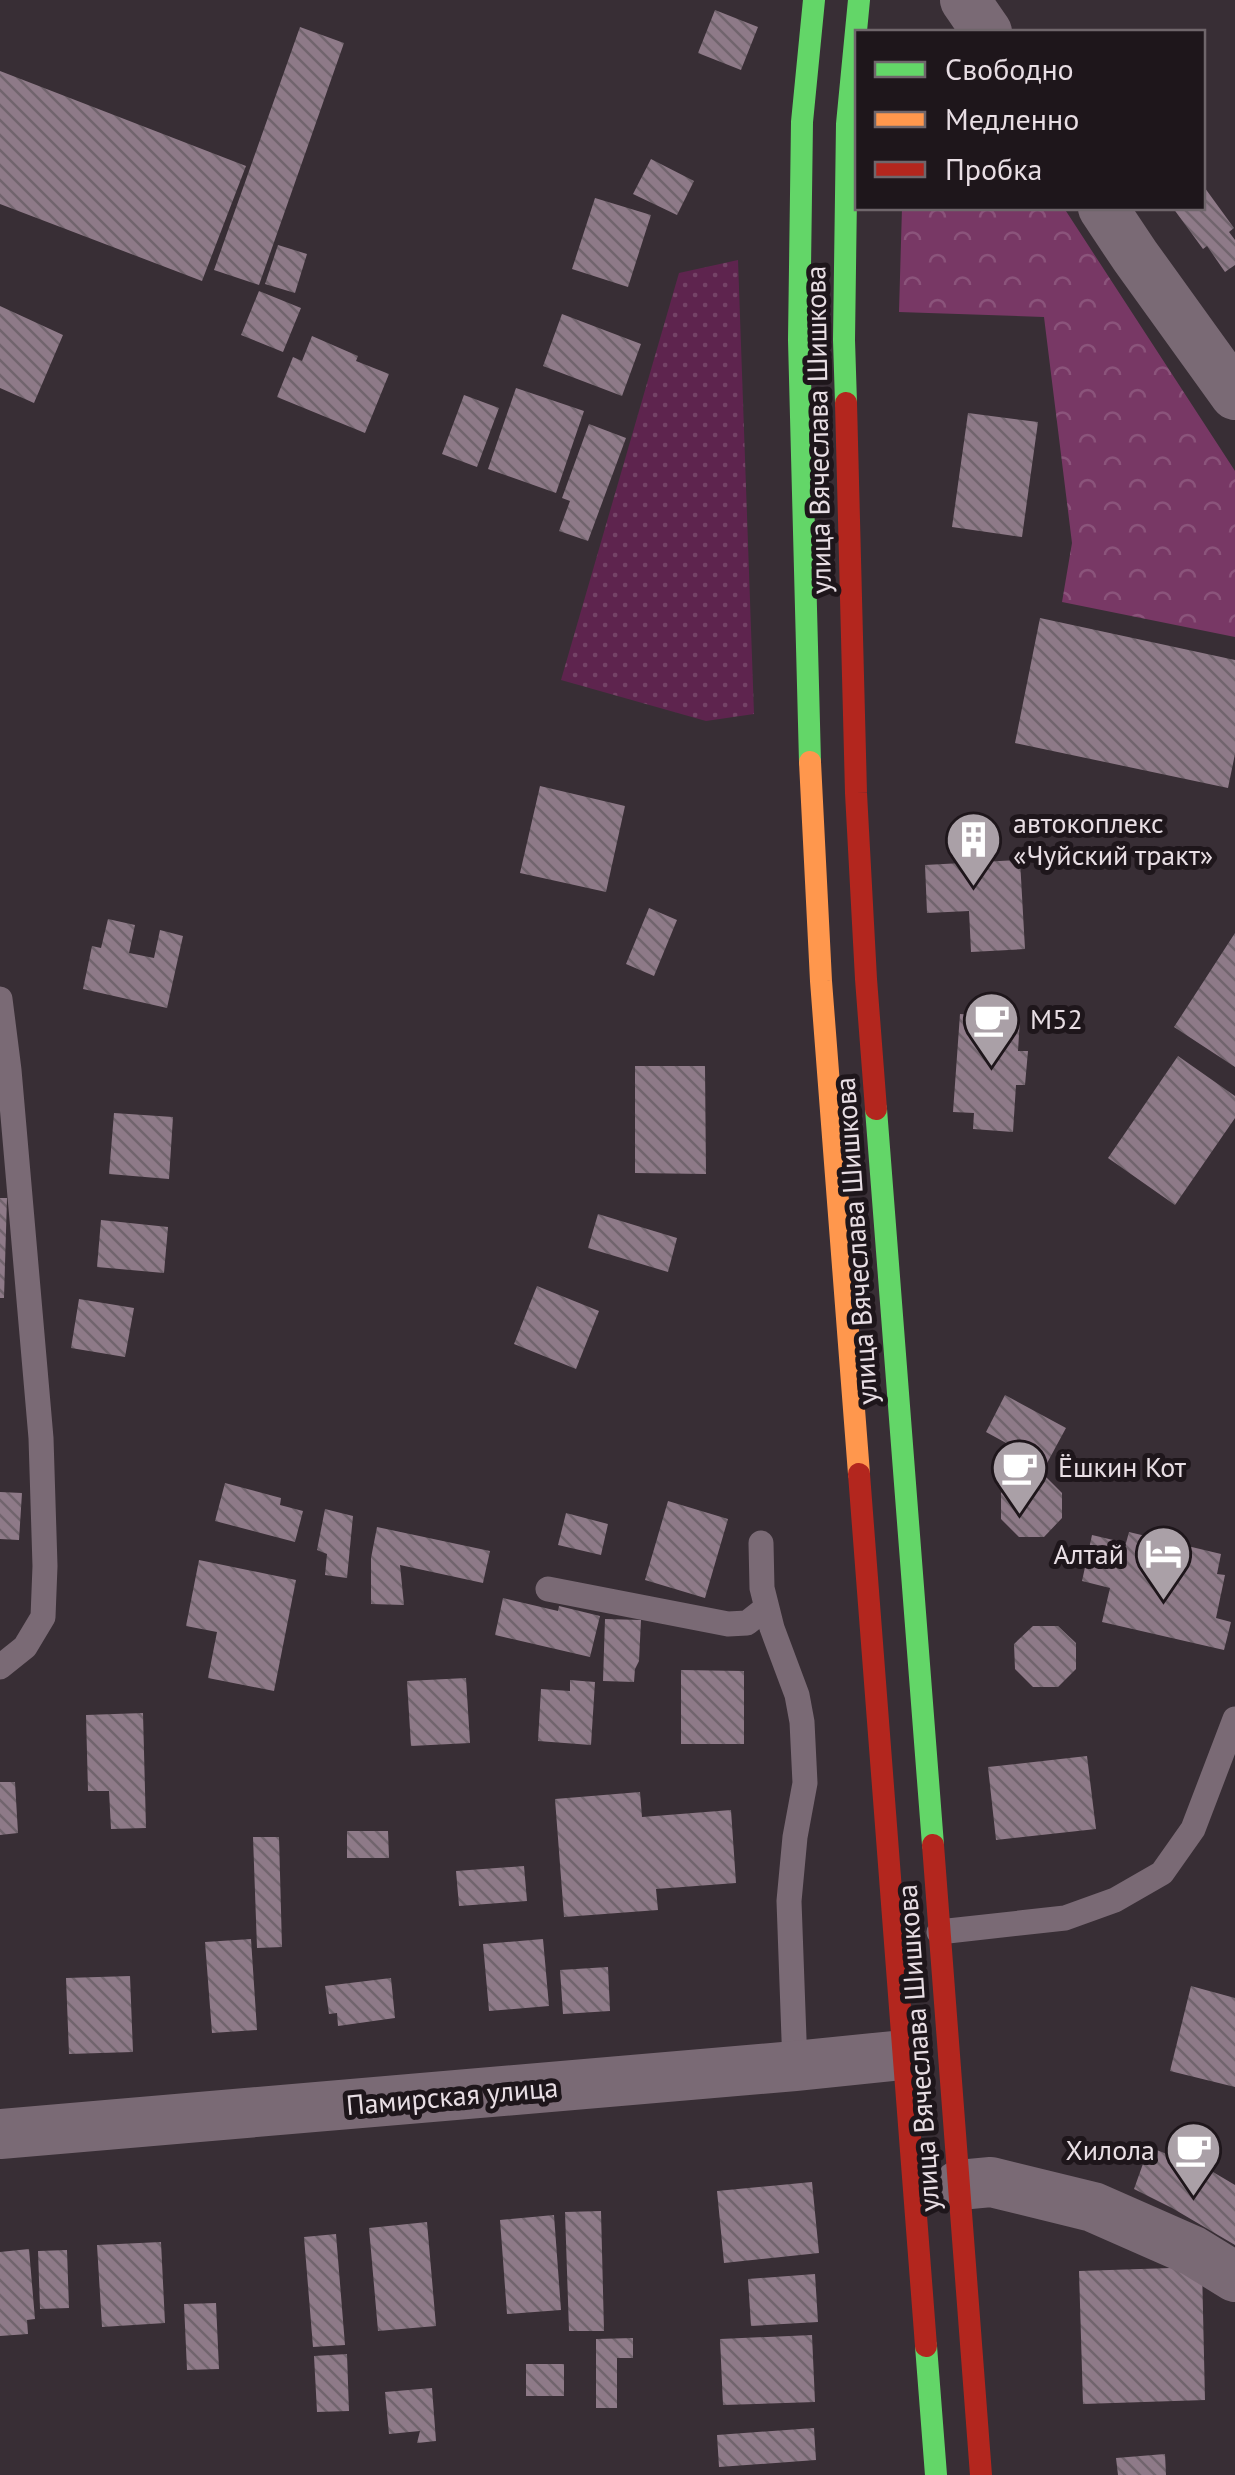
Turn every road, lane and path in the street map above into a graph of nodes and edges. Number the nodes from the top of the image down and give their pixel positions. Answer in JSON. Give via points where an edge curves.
{"nodes":[{"id":1,"x":814,"y":0,"type":"edge"},
{"id":2,"x":859,"y":0,"type":"edge"},
{"id":3,"x":965,"y":0,"type":"edge"},
{"id":4,"x":856,"y":30,"type":"edge"},
{"id":5,"x":986,"y":30,"type":"edge"},
{"id":6,"x":855,"y":41,"type":"edge"},
{"id":7,"x":1104,"y":210,"type":"edge"},
{"id":8,"x":1235,"y":395,"type":"edge"},
{"id":9,"x":856,"y":793,"type":"junction"},
{"id":10,"x":811,"y":795,"type":"junction"},
{"id":11,"x":0,"y":998,"type":"edge"},
{"id":12,"x":761,"y":1543,"type":"dead end"},
{"id":13,"x":548,"y":1589,"type":"dead end"},
{"id":14,"x":766,"y":1608,"type":"junction"},
{"id":15,"x":0,"y":1667,"type":"edge"},
{"id":16,"x":1235,"y":1719,"type":"edge"},
{"id":17,"x":939,"y":1932,"type":"junction"},
{"id":18,"x":904,"y":2054,"type":"junction"},
{"id":19,"x":796,"y":2066,"type":"junction"},
{"id":20,"x":0,"y":2134,"type":"edge"},
{"id":21,"x":959,"y":2185,"type":"junction"},
{"id":22,"x":1235,"y":2276,"type":"edge"},
{"id":23,"x":936,"y":2475,"type":"edge"},
{"id":24,"x":981,"y":2475,"type":"edge"}],
"edges":[{"from":1,"to":10,"type":"main road","name":"улица Вячеслава Шишкова","via":[[802,122],[799,340]]},
{"from":2,"to":4,"type":"main road","name":"улица Вячеслава Шишкова"},
{"from":3,"to":5,"type":"street"},
{"from":6,"to":9,"type":"main road","name":"улица Вячеслава Шишкова","via":[[844,340]]},
{"from":7,"to":8,"type":"street"},
{"from":9,"to":10,"type":"lane"},
{"from":9,"to":17,"type":"main road","name":"улица Вячеслава Шишкова"},
{"from":10,"to":18,"type":"main road","name":"улица Вячеслава Шишкова"},
{"from":11,"to":15,"type":"lane","via":[[40,1418],[45,1566],[43,1618]]},
{"from":12,"to":14,"type":"lane"},
{"from":13,"to":14,"type":"lane","via":[[728,1624],[748,1623]]},
{"from":14,"to":19,"type":"lane","via":[[802,1722],[805,1783],[790,1901]]},
{"from":16,"to":17,"type":"lane","via":[[1193,1830],[1162,1873],[1065,1918]]},
{"from":17,"to":21,"type":"main road","name":"улица Вячеслава Шишкова"},
{"from":18,"to":19,"type":"street","name":"Памирская улица"},
{"from":18,"to":23,"type":"main road","name":"улица Вячеслава Шишкова"},
{"from":19,"to":20,"type":"street","name":"Памирская улица"},
{"from":21,"to":22,"type":"street","via":[[991,2182],[1094,2207]]},
{"from":21,"to":24,"type":"main road","name":"улица Вячеслава Шишкова"}]}
